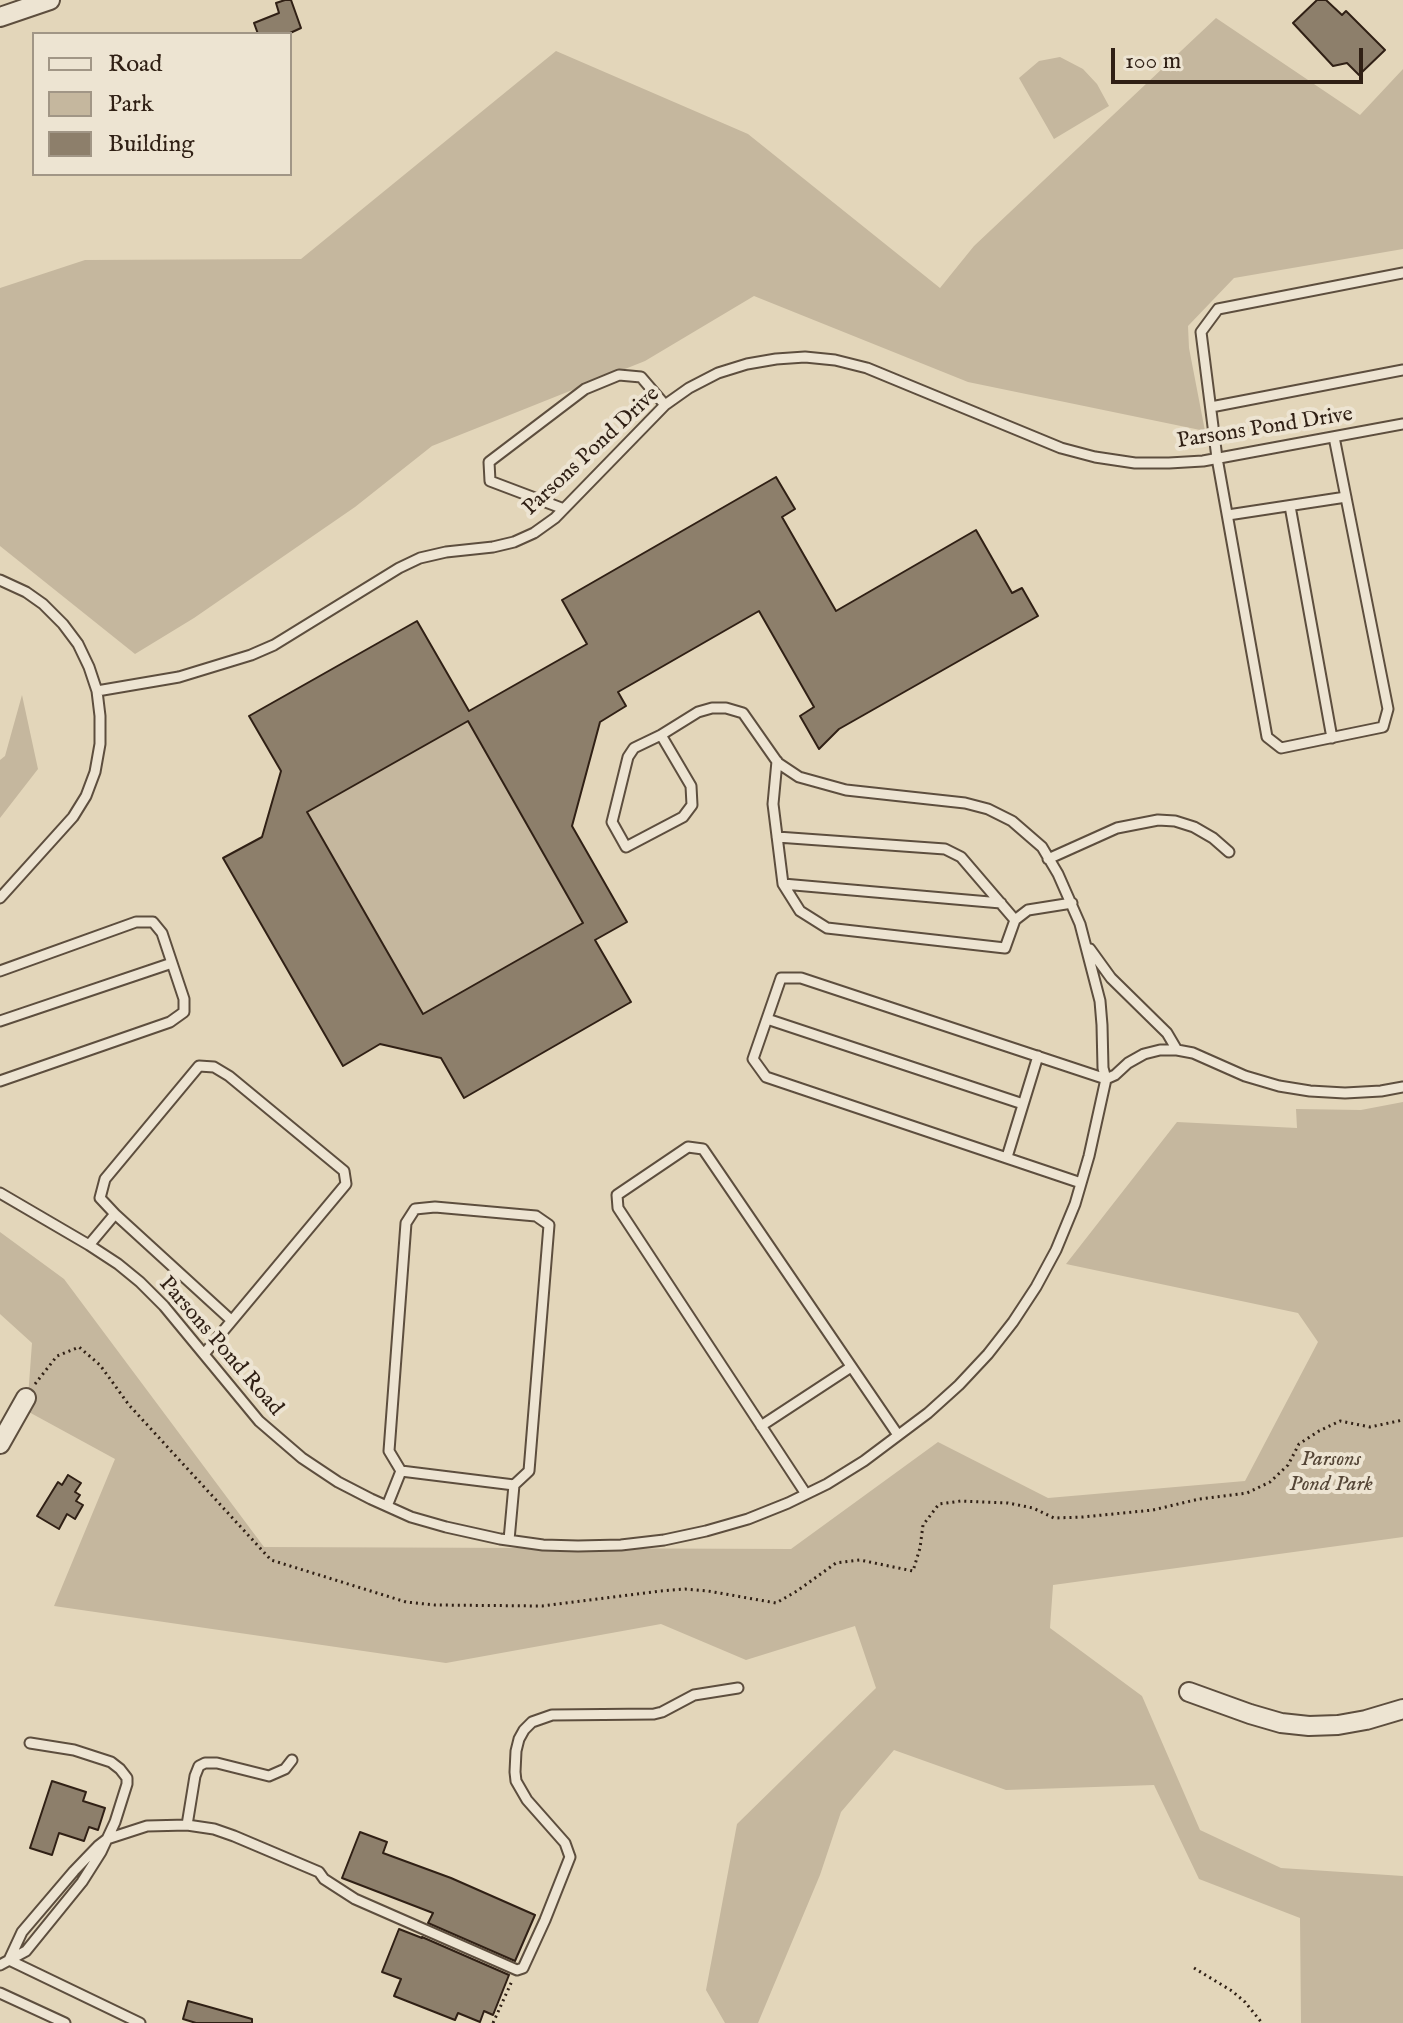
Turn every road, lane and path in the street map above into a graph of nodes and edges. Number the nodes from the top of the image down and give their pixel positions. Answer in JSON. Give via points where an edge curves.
{"nodes":[{"id":1,"x":50,"y":0,"type":"edge"},
{"id":2,"x":0,"y":17,"type":"edge"},
{"id":3,"x":1403,"y":273,"type":"edge"},
{"id":4,"x":1403,"y":370,"type":"edge"},
{"id":5,"x":665,"y":405,"type":"junction"},
{"id":6,"x":1211,"y":407,"type":"junction"},
{"id":7,"x":1403,"y":424,"type":"edge"},
{"id":8,"x":1334,"y":437,"type":"junction"},
{"id":9,"x":1217,"y":458,"type":"junction"},
{"id":10,"x":1346,"y":497,"type":"junction"},
{"id":11,"x":1290,"y":506,"type":"junction"},
{"id":12,"x":564,"y":509,"type":"junction"},
{"id":13,"x":1228,"y":515,"type":"junction"},
{"id":14,"x":0,"y":580,"type":"edge"},
{"id":15,"x":97,"y":691,"type":"junction"},
{"id":16,"x":661,"y":735,"type":"junction"},
{"id":17,"x":1332,"y":738,"type":"junction"},
{"id":18,"x":777,"y":761,"type":"junction"},
{"id":19,"x":777,"y":837,"type":"junction"},
{"id":20,"x":1229,"y":852,"type":"dead end"},
{"id":21,"x":1048,"y":859,"type":"junction"},
{"id":22,"x":783,"y":884,"type":"junction"},
{"id":23,"x":0,"y":898,"type":"edge"},
{"id":24,"x":1001,"y":903,"type":"junction"},
{"id":25,"x":1072,"y":903,"type":"junction"},
{"id":26,"x":1015,"y":920,"type":"junction"},
{"id":27,"x":1086,"y":943,"type":"junction"},
{"id":28,"x":172,"y":963,"type":"junction"},
{"id":29,"x":0,"y":971,"type":"edge"},
{"id":30,"x":767,"y":1019,"type":"junction"},
{"id":31,"x":0,"y":1021,"type":"edge"},
{"id":32,"x":1177,"y":1050,"type":"junction"},
{"id":33,"x":1038,"y":1056,"type":"junction"},
{"id":34,"x":1106,"y":1079,"type":"junction"},
{"id":35,"x":0,"y":1081,"type":"edge"},
{"id":36,"x":1403,"y":1087,"type":"edge"},
{"id":37,"x":1023,"y":1104,"type":"junction"},
{"id":38,"x":1007,"y":1157,"type":"junction"},
{"id":39,"x":1081,"y":1183,"type":"junction"},
{"id":40,"x":0,"y":1193,"type":"edge"},
{"id":41,"x":115,"y":1214,"type":"junction"},
{"id":42,"x":89,"y":1245,"type":"junction"},
{"id":43,"x":231,"y":1320,"type":"junction"},
{"id":44,"x":204,"y":1354,"type":"junction"},
{"id":45,"x":851,"y":1367,"type":"junction"},
{"id":46,"x":26,"y":1398,"type":"joint"},
{"id":47,"x":1403,"y":1420,"type":"edge"},
{"id":48,"x":761,"y":1426,"type":"junction"},
{"id":49,"x":898,"y":1435,"type":"junction"},
{"id":50,"x":0,"y":1444,"type":"edge"},
{"id":51,"x":401,"y":1471,"type":"junction"},
{"id":52,"x":514,"y":1485,"type":"junction"},
{"id":53,"x":806,"y":1494,"type":"junction"},
{"id":54,"x":387,"y":1506,"type":"junction"},
{"id":55,"x":509,"y":1540,"type":"junction"},
{"id":56,"x":738,"y":1688,"type":"dead end"},
{"id":57,"x":1189,"y":1692,"type":"dead end"},
{"id":58,"x":1403,"y":1709,"type":"edge"},
{"id":59,"x":30,"y":1743,"type":"dead end"},
{"id":60,"x":292,"y":1760,"type":"dead end"},
{"id":61,"x":187,"y":1825,"type":"junction"},
{"id":62,"x":107,"y":1839,"type":"junction"},
{"id":63,"x":5,"y":1962,"type":"edge"},
{"id":64,"x":1194,"y":1968,"type":"dead end"},
{"id":65,"x":517,"y":1970,"type":"junction"},
{"id":66,"x":0,"y":1993,"type":"edge"},
{"id":67,"x":65,"y":2023,"type":"edge"},
{"id":68,"x":140,"y":2023,"type":"edge"},
{"id":69,"x":493,"y":2023,"type":"edge"},
{"id":70,"x":1262,"y":2023,"type":"edge"}],
"edges":[{"from":1,"to":2,"type":"street"},
{"from":3,"to":6,"type":"lane","via":[[1218,309],[1201,332]]},
{"from":4,"to":6,"type":"lane"},
{"from":5,"to":9,"type":"lane","name":"Parsons Pond Drive","via":[[718,373],[805,357],[867,368],[1084,454],[1135,463]]},
{"from":5,"to":12,"type":"lane","name":"Parsons Pond Drive"},
{"from":5,"to":12,"type":"lane","via":[[641,377],[619,375],[585,389],[489,462],[490,481]]},
{"from":6,"to":9,"type":"lane"},
{"from":7,"to":8,"type":"lane","name":"Parsons Pond Drive"},
{"from":8,"to":9,"type":"lane","name":"Parsons Pond Drive"},
{"from":8,"to":10,"type":"lane"},
{"from":9,"to":13,"type":"lane"},
{"from":10,"to":11,"type":"lane"},
{"from":10,"to":17,"type":"lane","via":[[1388,709],[1383,727]]},
{"from":11,"to":13,"type":"lane"},
{"from":11,"to":17,"type":"lane"},
{"from":12,"to":15,"type":"lane","name":"Parsons Pond Drive","via":[[514,542],[420,558],[251,655],[179,677]]},
{"from":13,"to":17,"type":"lane","via":[[1267,737],[1281,748]]},
{"from":14,"to":15,"type":"lane","via":[[26,592],[63,624],[78,644]]},
{"from":15,"to":23,"type":"lane","via":[[100,744],[86,796]]},
{"from":16,"to":16,"type":"lane","via":[[691,786],[692,805],[683,817],[626,847],[612,822],[628,757],[634,748]]},
{"from":16,"to":18,"type":"lane","via":[[698,712],[726,708],[743,713]]},
{"from":18,"to":19,"type":"lane"},
{"from":18,"to":21,"type":"lane","via":[[799,777],[846,790],[988,809],[1028,833]]},
{"from":19,"to":22,"type":"lane"},
{"from":19,"to":24,"type":"lane","via":[[945,849],[961,857]]},
{"from":20,"to":21,"type":"lane","via":[[1194,827],[1158,820],[1117,828]]},
{"from":21,"to":25,"type":"lane"},
{"from":22,"to":24,"type":"lane"},
{"from":22,"to":26,"type":"lane","via":[[800,911],[827,928],[1005,948]]},
{"from":24,"to":26,"type":"lane"},
{"from":25,"to":26,"type":"lane","via":[[1028,910]]},
{"from":25,"to":27,"type":"lane"},
{"from":27,"to":32,"type":"lane"},
{"from":27,"to":34,"type":"lane","name":"Parsons Pond Road","via":[[1100,1001]]},
{"from":28,"to":29,"type":"lane","via":[[153,922],[136,922]]},
{"from":28,"to":31,"type":"lane"},
{"from":28,"to":35,"type":"lane","via":[[184,1012],[170,1022]]},
{"from":30,"to":33,"type":"lane","via":[[781,978],[801,978]]},
{"from":30,"to":37,"type":"lane"},
{"from":30,"to":38,"type":"lane","via":[[753,1059],[766,1077]]},
{"from":32,"to":34,"type":"lane","via":[[1144,1054]]},
{"from":32,"to":36,"type":"lane","via":[[1279,1086],[1345,1093]]},
{"from":33,"to":34,"type":"lane"},
{"from":33,"to":37,"type":"lane"},
{"from":34,"to":39,"type":"lane","name":"Parsons Pond Road"},
{"from":37,"to":38,"type":"lane"},
{"from":38,"to":39,"type":"lane"},
{"from":39,"to":49,"type":"lane","name":"Parsons Pond Road","via":[[1056,1250],[1013,1322],[959,1385]]},
{"from":40,"to":42,"type":"lane","name":"Parsons Pond Road"},
{"from":41,"to":42,"type":"lane"},
{"from":41,"to":43,"type":"lane"},
{"from":41,"to":43,"type":"lane","via":[[100,1198],[105,1179],[199,1066],[229,1076],[344,1171],[346,1184]]},
{"from":42,"to":44,"type":"lane","name":"Parsons Pond Road","via":[[140,1282]]},
{"from":43,"to":44,"type":"lane"},
{"from":44,"to":54,"type":"lane","name":"Parsons Pond Road","via":[[273,1434],[338,1482]]},
{"from":45,"to":48,"type":"lane"},
{"from":45,"to":48,"type":"lane","via":[[703,1149],[688,1147],[617,1195],[618,1208]]},
{"from":45,"to":49,"type":"lane"},
{"from":46,"to":47,"type":"path","via":[[57,1356],[79,1347],[271,1560],[406,1602],[487,1606],[542,1606],[685,1589],[776,1603],[836,1563],[860,1560],[913,1571],[923,1525],[939,1504],[1008,1503],[1054,1518],[1083,1517],[1247,1493],[1270,1482],[1299,1444],[1340,1421],[1370,1427]]},
{"from":46,"to":50,"type":"street"},
{"from":48,"to":53,"type":"lane"},
{"from":49,"to":53,"type":"lane","name":"Parsons Pond Road"},
{"from":51,"to":52,"type":"lane"},
{"from":51,"to":52,"type":"lane","via":[[389,1451],[406,1223],[415,1209],[435,1207],[536,1216],[549,1225],[529,1471]]},
{"from":51,"to":54,"type":"lane"},
{"from":52,"to":55,"type":"lane"},
{"from":53,"to":55,"type":"lane","name":"Parsons Pond Road","via":[[748,1519],[664,1540],[578,1546]]},
{"from":54,"to":55,"type":"lane","name":"Parsons Pond Road","via":[[446,1527]]},
{"from":56,"to":65,"type":"lane","via":[[694,1695],[654,1714],[552,1715],[524,1730],[516,1751],[516,1781],[565,1843],[570,1857],[523,1968]]},
{"from":57,"to":58,"type":"street","via":[[1281,1723],[1309,1726],[1366,1720]]},
{"from":59,"to":62,"type":"lane","via":[[74,1750],[120,1769],[127,1784]]},
{"from":60,"to":61,"type":"lane","via":[[269,1776],[217,1763],[199,1766]]},
{"from":61,"to":62,"type":"lane","via":[[147,1826]]},
{"from":61,"to":65,"type":"lane","via":[[214,1829],[319,1872],[355,1899]]},
{"from":62,"to":63,"type":"lane","via":[[22,1932]]},
{"from":62,"to":63,"type":"lane","via":[[82,1882],[34,1942]]},
{"from":63,"to":68,"type":"lane"},
{"from":64,"to":70,"type":"path","via":[[1239,1997]]},
{"from":65,"to":69,"type":"path"},
{"from":66,"to":67,"type":"lane"}]}
